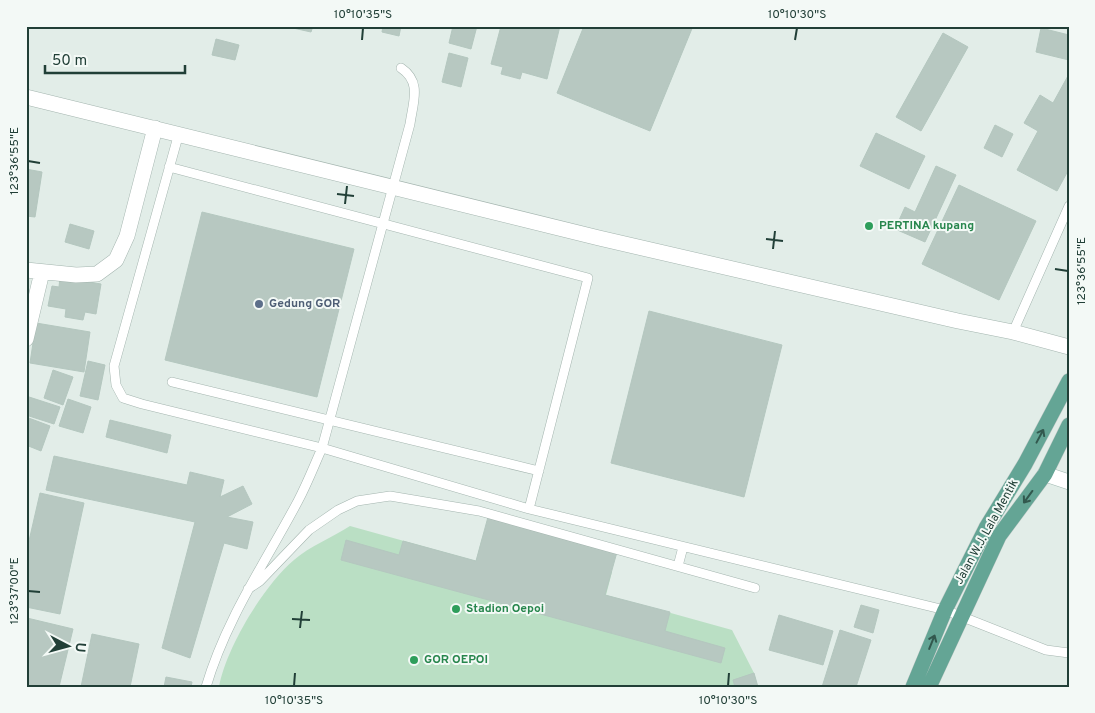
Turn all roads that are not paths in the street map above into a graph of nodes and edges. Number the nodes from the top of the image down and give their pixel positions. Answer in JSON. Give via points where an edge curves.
{"nodes":[{"id":1,"x":401,"y":68,"type":"dead end"},
{"id":2,"x":26,"y":97,"type":"edge"},
{"id":3,"x":155,"y":128,"type":"junction"},
{"id":4,"x":179,"y":133,"type":"junction"},
{"id":5,"x":169,"y":167,"type":"junction"},
{"id":6,"x":394,"y":187,"type":"junction"},
{"id":7,"x":1069,"y":206,"type":"edge"},
{"id":8,"x":384,"y":222,"type":"junction"},
{"id":9,"x":26,"y":270,"type":"edge"},
{"id":10,"x":42,"y":272,"type":"junction"},
{"id":11,"x":1013,"y":332,"type":"junction"},
{"id":12,"x":26,"y":339,"type":"edge"},
{"id":13,"x":1069,"y":347,"type":"edge"},
{"id":14,"x":1069,"y":381,"type":"edge"},
{"id":15,"x":172,"y":382,"type":"dead end"},
{"id":16,"x":330,"y":419,"type":"junction"},
{"id":17,"x":1069,"y":424,"type":"edge"},
{"id":18,"x":322,"y":448,"type":"junction"},
{"id":19,"x":1025,"y":464,"type":"junction"},
{"id":20,"x":539,"y":471,"type":"junction"},
{"id":21,"x":1045,"y":474,"type":"junction"},
{"id":22,"x":1069,"y":482,"type":"edge"},
{"id":23,"x":529,"y":509,"type":"junction"},
{"id":24,"x":684,"y":547,"type":"junction"},
{"id":25,"x":678,"y":566,"type":"junction"},
{"id":26,"x":755,"y":588,"type":"dead end"},
{"id":27,"x":248,"y":589,"type":"junction"},
{"id":28,"x":944,"y":610,"type":"junction"},
{"id":29,"x":960,"y":616,"type":"junction"},
{"id":30,"x":1069,"y":653,"type":"edge"},
{"id":31,"x":206,"y":687,"type":"edge"},
{"id":32,"x":913,"y":687,"type":"edge"},
{"id":33,"x":929,"y":687,"type":"edge"}],
"edges":[{"from":1,"to":6,"type":"lane","via":[[415,82],[410,124]]},
{"from":2,"to":3,"type":"street"},
{"from":3,"to":4,"type":"street"},
{"from":3,"to":10,"type":"street","via":[[127,236],[116,260],[97,274]]},
{"from":4,"to":5,"type":"lane"},
{"from":4,"to":6,"type":"street"},
{"from":5,"to":8,"type":"lane"},
{"from":5,"to":18,"type":"lane","via":[[114,366],[116,385],[123,398]]},
{"from":6,"to":8,"type":"lane"},
{"from":6,"to":11,"type":"street","via":[[599,238]]},
{"from":7,"to":11,"type":"lane"},
{"from":8,"to":16,"type":"lane"},
{"from":8,"to":20,"type":"lane","via":[[588,278]]},
{"from":9,"to":10,"type":"street"},
{"from":10,"to":12,"type":"street"},
{"from":11,"to":13,"type":"street"},
{"from":19,"to":14,"type":"main road","name":"Jalan W.J. Lala Mentik","one_way":true},
{"from":15,"to":16,"type":"lane"},
{"from":16,"to":18,"type":"lane"},
{"from":16,"to":20,"type":"lane"},
{"from":17,"to":21,"type":"main road"},
{"from":18,"to":23,"type":"lane"},
{"from":18,"to":27,"type":"lane","via":[[299,500]]},
{"from":19,"to":21,"type":"main road"},
{"from":19,"to":28,"type":"main road","name":"Jalan W.J. Lala Mentik","via":[[986,528]]},
{"from":20,"to":23,"type":"lane"},
{"from":21,"to":22,"type":"street"},
{"from":21,"to":29,"type":"main road","one_way":true,"via":[[999,536]]},
{"from":23,"to":24,"type":"lane"},
{"from":24,"to":25,"type":"lane"},
{"from":24,"to":28,"type":"lane"},
{"from":25,"to":26,"type":"lane"},
{"from":25,"to":27,"type":"lane","via":[[479,511],[381,496],[357,501],[309,530],[260,581]]},
{"from":27,"to":31,"type":"lane","via":[[234,614]]},
{"from":28,"to":29,"type":"lane"},
{"from":32,"to":28,"type":"main road","name":"Jalan W.J. Lala Mentik","one_way":true},
{"from":29,"to":30,"type":"lane","via":[[1046,650]]},
{"from":29,"to":33,"type":"main road"}]}
